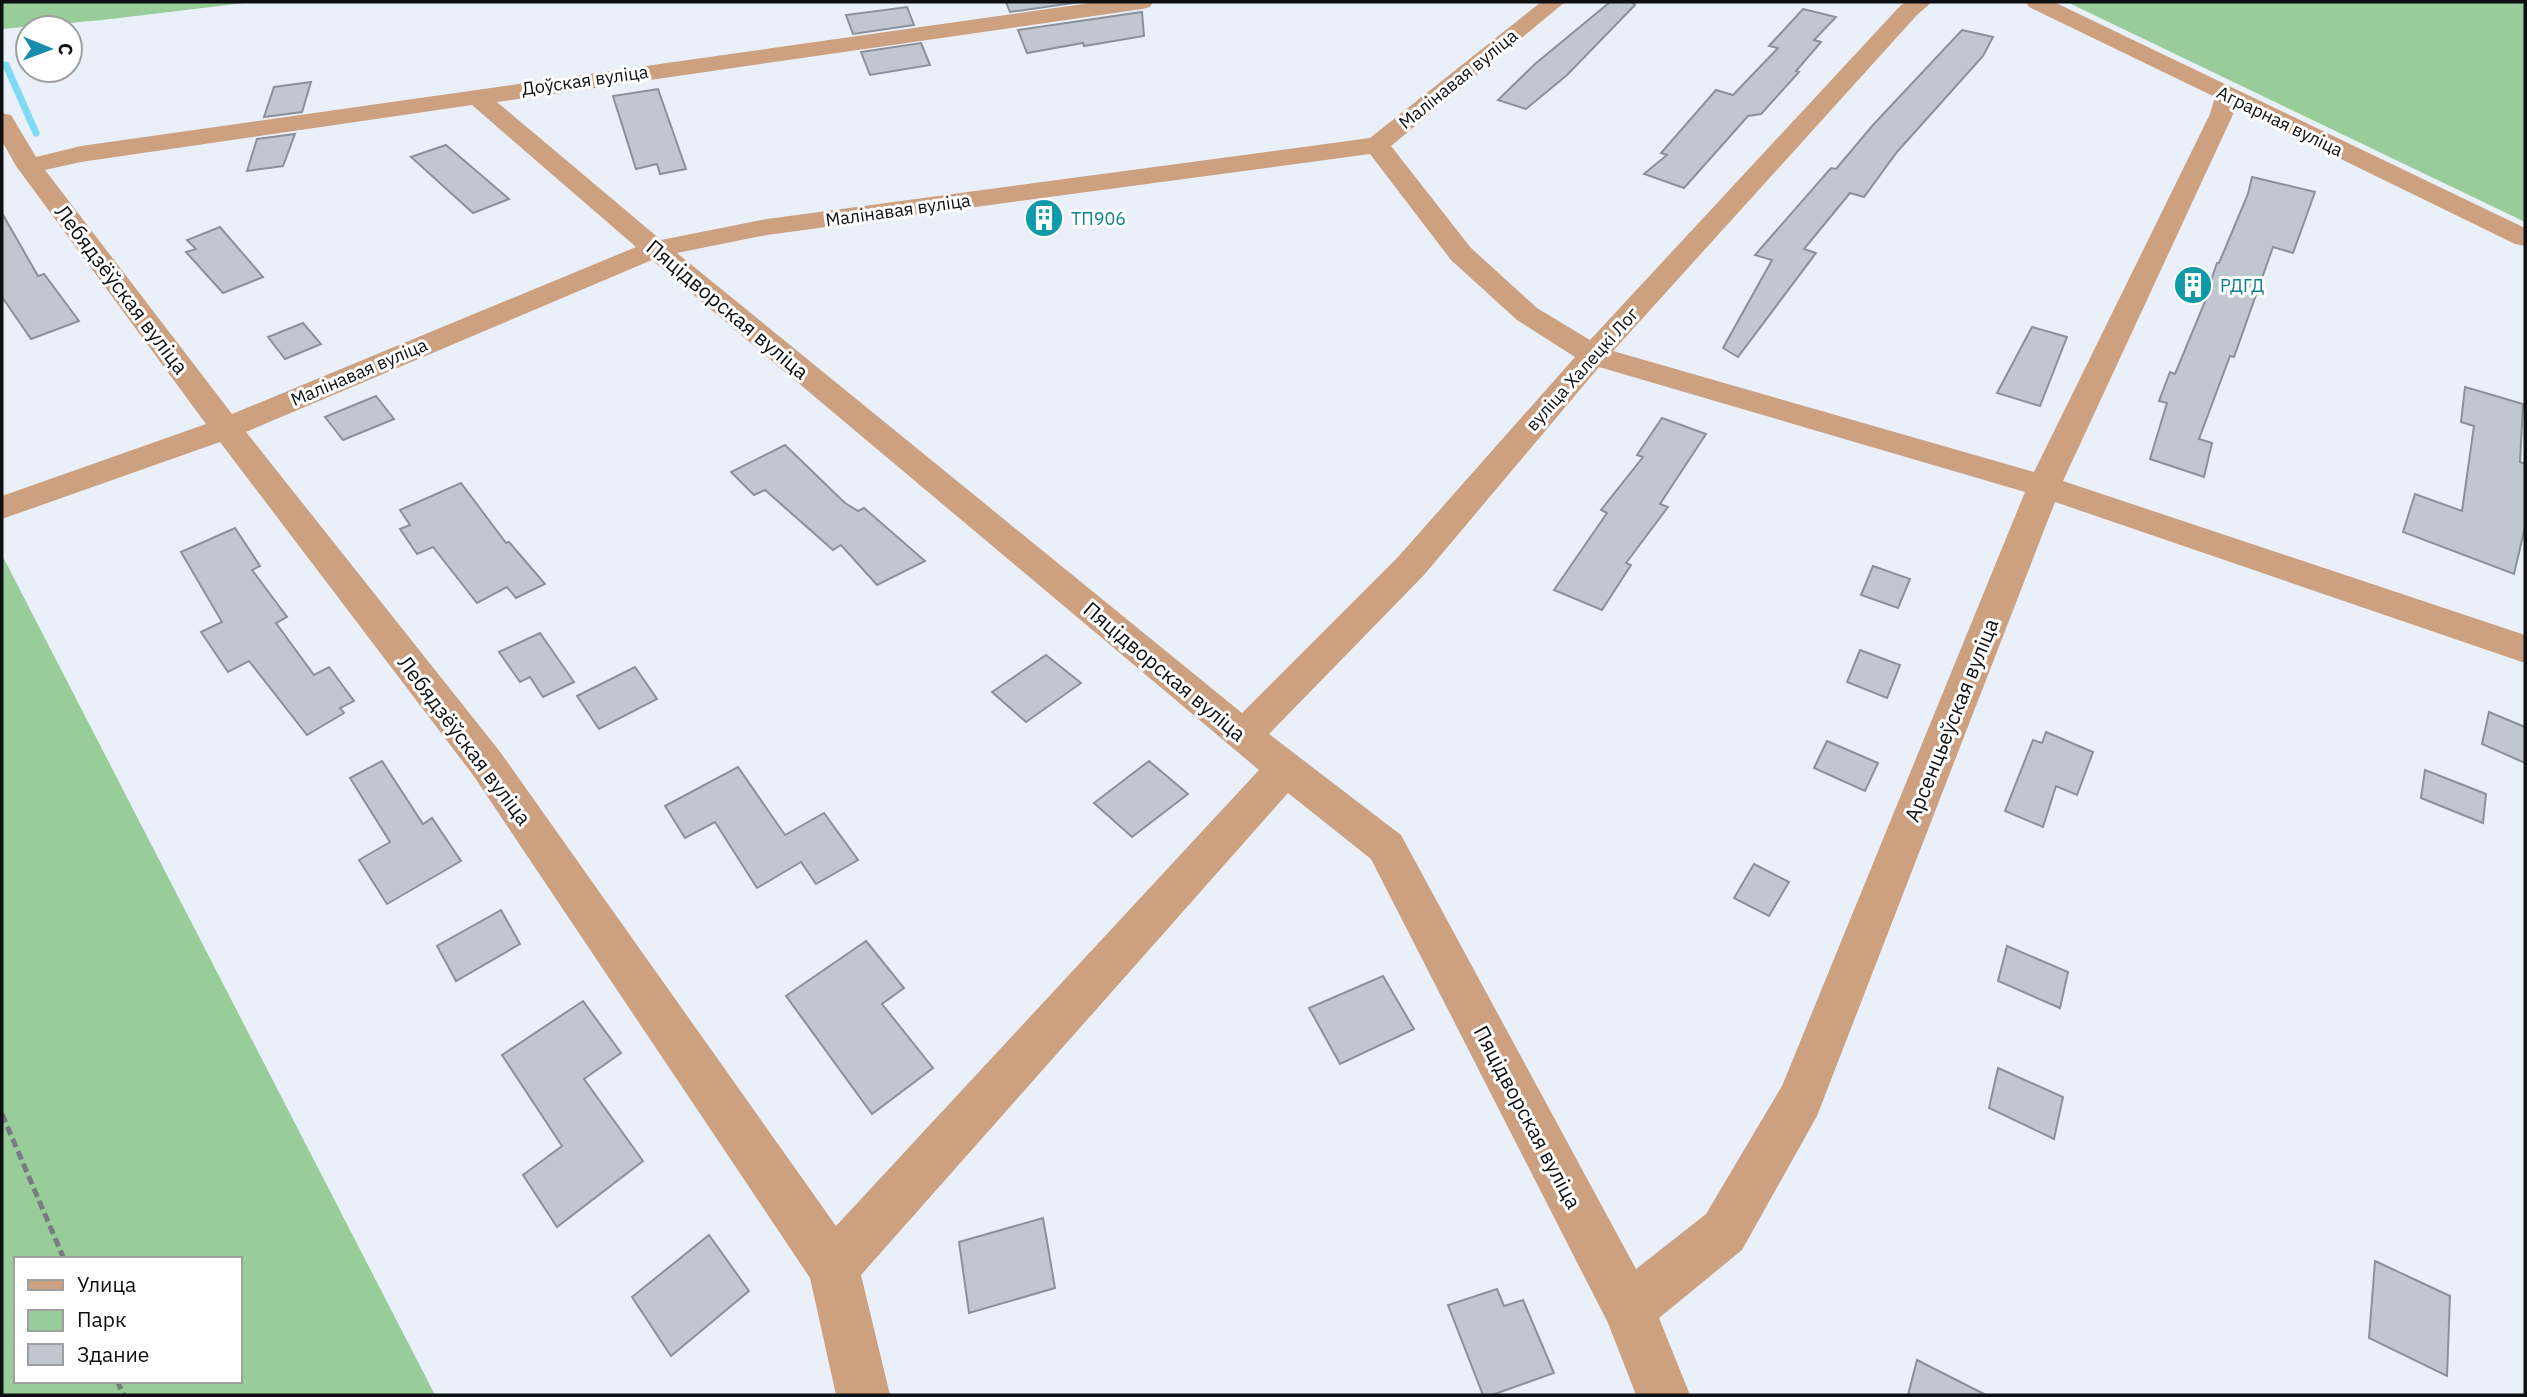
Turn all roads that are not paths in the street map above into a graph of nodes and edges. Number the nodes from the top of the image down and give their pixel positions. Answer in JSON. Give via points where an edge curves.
{"nodes":[{"id":1,"x":1142,"y":2,"type":"edge"},
{"id":2,"x":1554,"y":2,"type":"edge"},
{"id":3,"x":1921,"y":2,"type":"edge"},
{"id":4,"x":2037,"y":2,"type":"edge"},
{"id":5,"x":476,"y":96,"type":"junction"},
{"id":6,"x":2227,"y":96,"type":"junction"},
{"id":7,"x":2,"y":120,"type":"edge"},
{"id":8,"x":1377,"y":145,"type":"junction"},
{"id":9,"x":29,"y":166,"type":"junction"},
{"id":10,"x":2525,"y":238,"type":"edge"},
{"id":11,"x":655,"y":249,"type":"junction"},
{"id":12,"x":1593,"y":355,"type":"junction"},
{"id":13,"x":226,"y":428,"type":"junction"},
{"id":14,"x":2044,"y":485,"type":"junction"},
{"id":15,"x":2,"y":508,"type":"edge"},
{"id":16,"x":2525,"y":649,"type":"edge"},
{"id":17,"x":1243,"y":736,"type":"junction"},
{"id":18,"x":1285,"y":769,"type":"junction"},
{"id":19,"x":833,"y":1267,"type":"junction"},
{"id":20,"x":1629,"y":1309,"type":"junction"},
{"id":21,"x":863,"y":1395,"type":"edge"},
{"id":22,"x":1663,"y":1395,"type":"edge"}],
"edges":[{"from":1,"to":5,"type":"street","name":"Доўская вуліца"},
{"from":2,"to":8,"type":"street","name":"Малінавая вуліца"},
{"from":3,"to":12,"type":"street","name":"вуліца Халецкі Лог"},
{"from":4,"to":6,"type":"street","name":"Аграрная вуліца"},
{"from":5,"to":9,"type":"street","name":"Доўская вуліца","via":[[81,154]]},
{"from":5,"to":11,"type":"street","name":"Пяцідворская вуліца"},
{"from":6,"to":10,"type":"street","name":"Аграрная вуліца"},
{"from":6,"to":14,"type":"street","name":"Арсенцьеўская вуліца"},
{"from":7,"to":9,"type":"street","name":"Лебядзёўская вуліца"},
{"from":8,"to":11,"type":"street","name":"Малінавая вуліца","via":[[767,227]]},
{"from":8,"to":12,"type":"street","via":[[1461,254],[1527,314]]},
{"from":9,"to":13,"type":"street","name":"Лебядзёўская вуліца"},
{"from":11,"to":13,"type":"street","name":"Малінавая вуліца"},
{"from":11,"to":17,"type":"street","name":"Пяцідворская вуліца"},
{"from":12,"to":14,"type":"street"},
{"from":12,"to":17,"type":"street","name":"вуліца Халецкі Лог","via":[[1411,566]]},
{"from":13,"to":15,"type":"street","name":"Малінавая вуліца"},
{"from":13,"to":19,"type":"street","name":"Лебядзёўская вуліца","via":[[487,764]]},
{"from":14,"to":16,"type":"street"},
{"from":14,"to":20,"type":"street","name":"Арсенцьеўская вуліца","via":[[1800,1100],[1724,1232]]},
{"from":17,"to":18,"type":"street","name":"Пяцідворская вуліца"},
{"from":18,"to":19,"type":"street"},
{"from":18,"to":20,"type":"street","name":"Пяцідворская вуліца","via":[[1386,847]]},
{"from":19,"to":21,"type":"street","name":"Лебядзёўская вуліца"},
{"from":20,"to":22,"type":"street","name":"Пяцідворская вуліца"}]}
